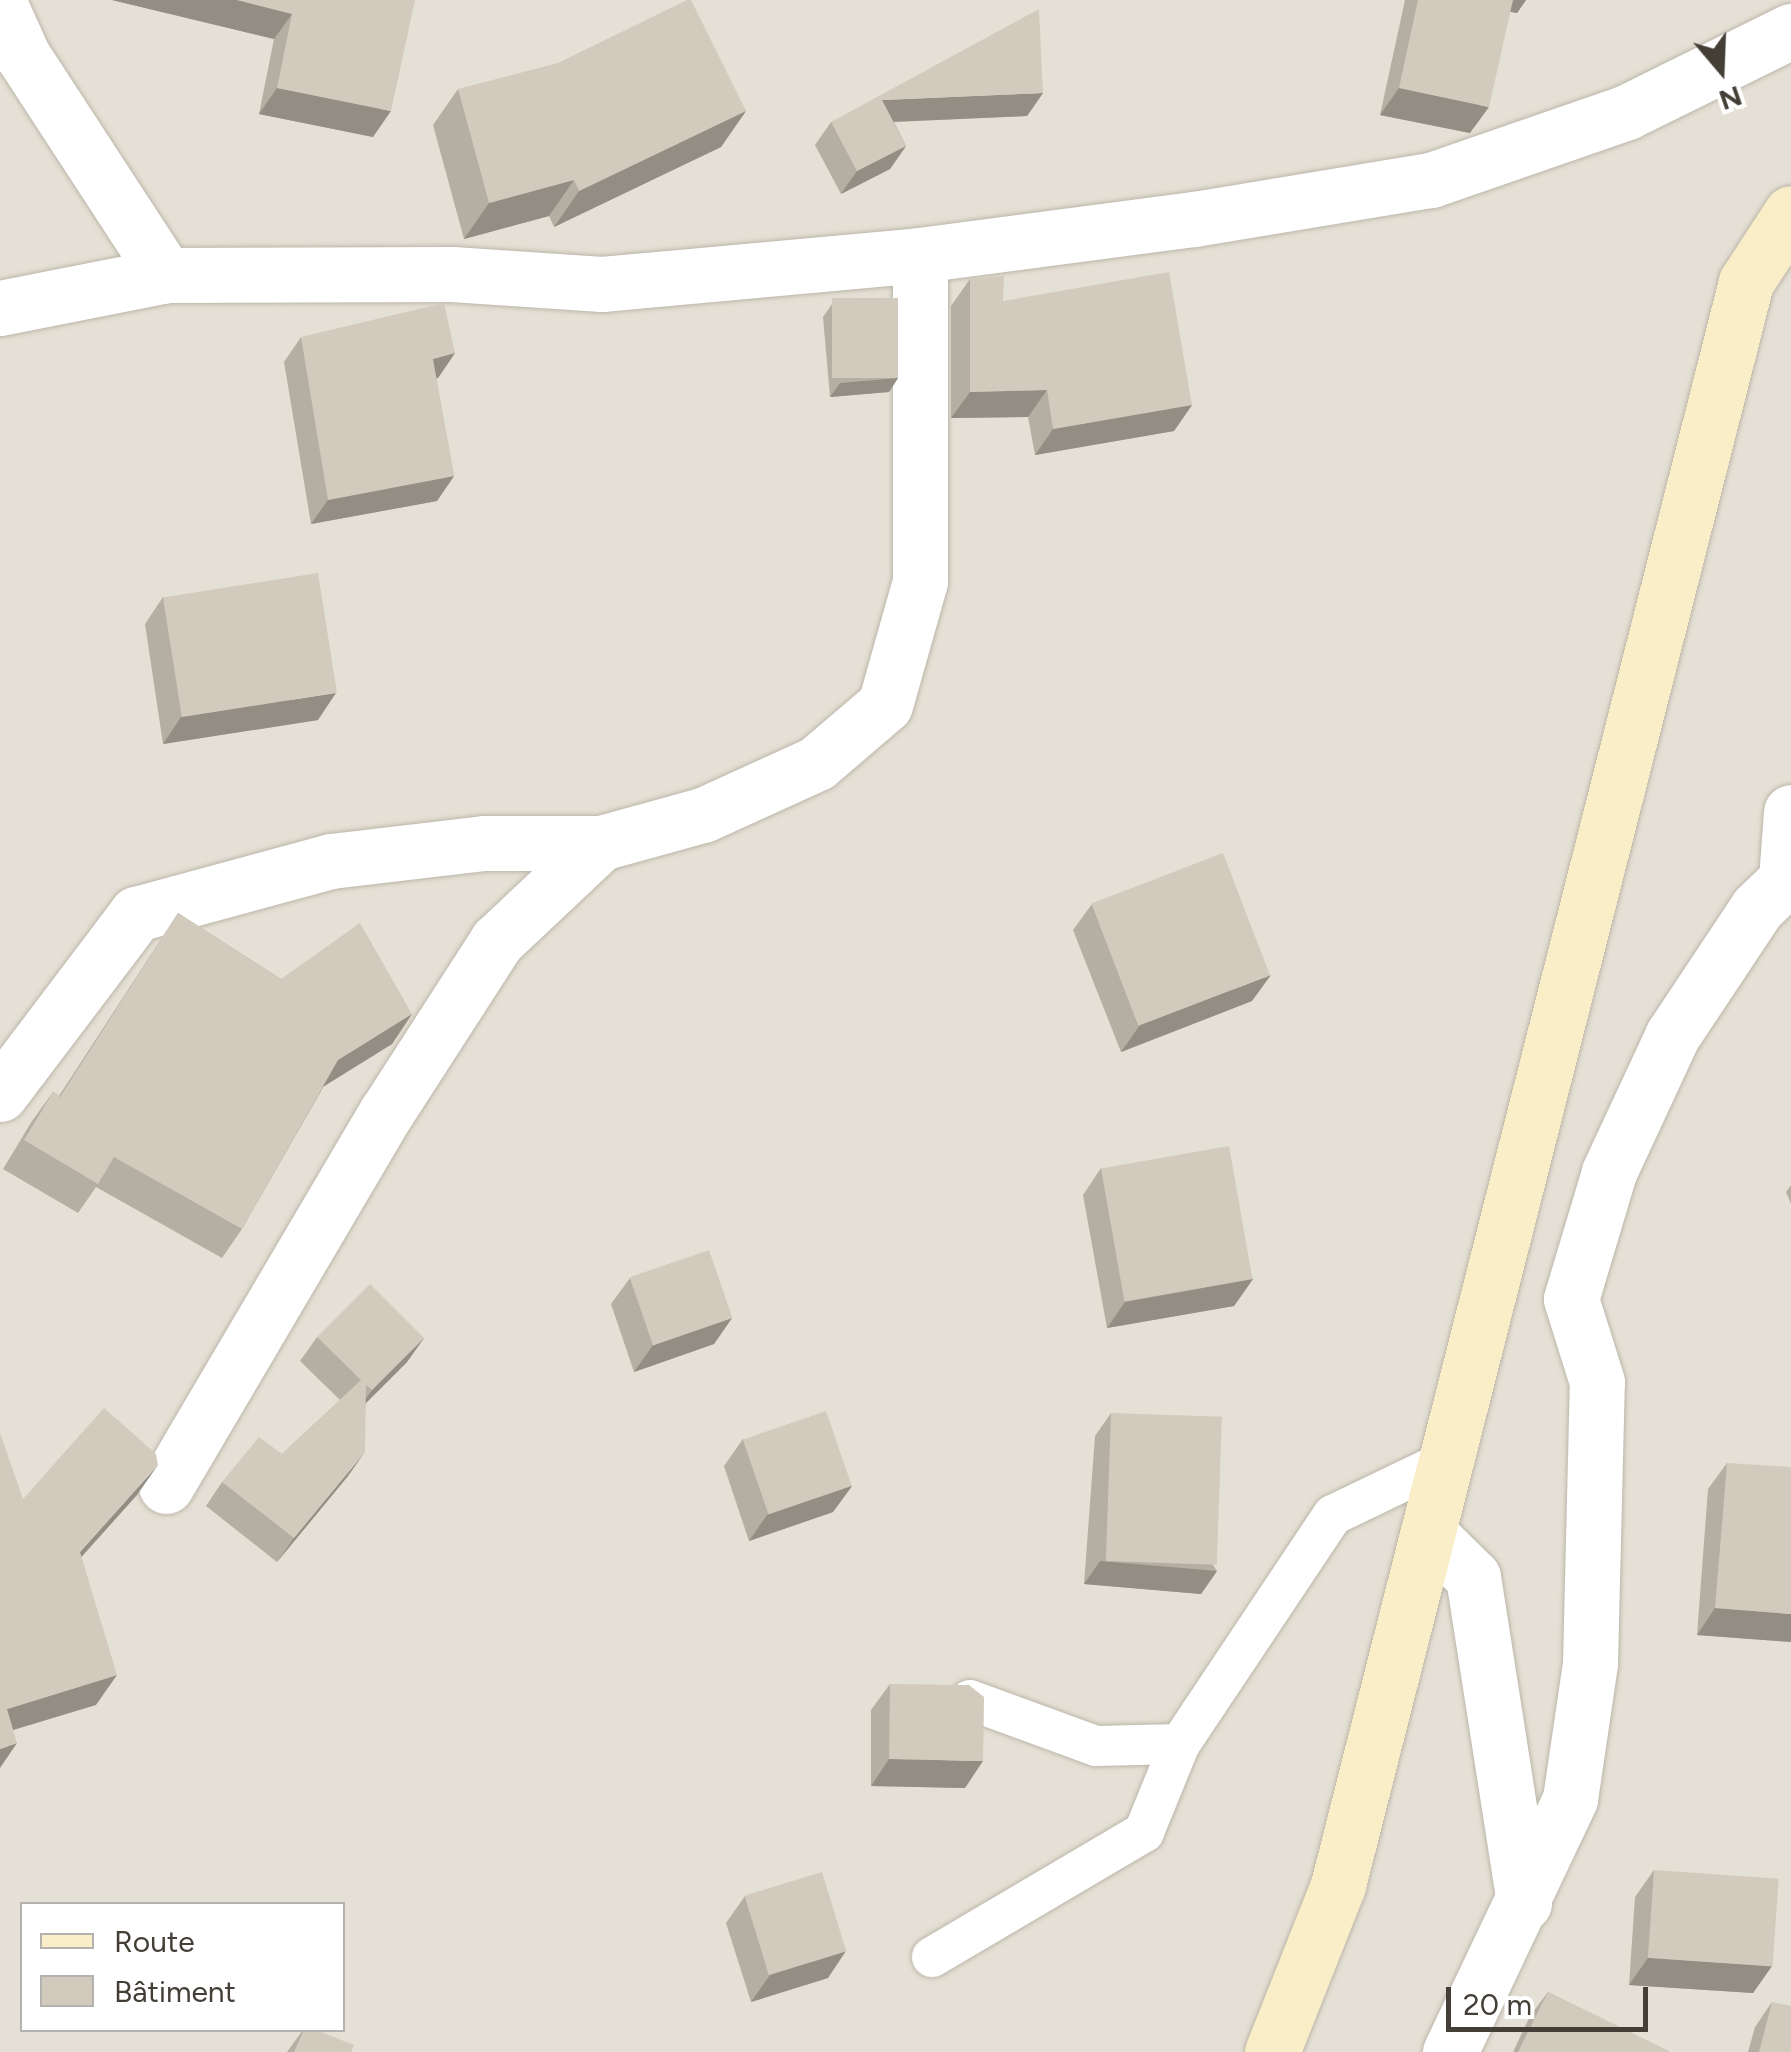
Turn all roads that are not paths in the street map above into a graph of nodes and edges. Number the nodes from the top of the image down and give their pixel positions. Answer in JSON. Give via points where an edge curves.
{"nodes":[{"id":1,"x":0,"y":4,"type":"edge"},
{"id":2,"x":1791,"y":31,"type":"edge"},
{"id":3,"x":1791,"y":213,"type":"edge"},
{"id":4,"x":920,"y":255,"type":"junction"},
{"id":5,"x":166,"y":274,"type":"junction"},
{"id":6,"x":0,"y":308,"type":"edge"},
{"id":7,"x":1791,"y":812,"type":"edge"},
{"id":8,"x":601,"y":843,"type":"junction"},
{"id":9,"x":0,"y":1094,"type":"edge"},
{"id":10,"x":1445,"y":1461,"type":"junction"},
{"id":11,"x":166,"y":1486,"type":"dead end"},
{"id":12,"x":1428,"y":1533,"type":"junction"},
{"id":13,"x":970,"y":1700,"type":"edge"},
{"id":14,"x":1180,"y":1744,"type":"junction"},
{"id":15,"x":1524,"y":1903,"type":"junction"},
{"id":16,"x":932,"y":1957,"type":"dead end"},
{"id":17,"x":1272,"y":2052,"type":"edge"},
{"id":18,"x":1450,"y":2052,"type":"edge"}],
"edges":[{"from":1,"to":5,"type":"street","via":[[22,56]]},
{"from":2,"to":4,"type":"street","via":[[1627,112],[1430,180]]},
{"from":3,"to":10,"type":"main road","via":[[1746,282]]},
{"from":4,"to":5,"type":"street","via":[[602,284],[452,274]]},
{"from":4,"to":8,"type":"street","via":[[920,581],[885,705],[817,763],[703,815]]},
{"from":5,"to":6,"type":"street"},
{"from":7,"to":15,"type":"street","via":[[1786,880],[1757,908],[1672,1036],[1608,1172],[1571,1300],[1597,1382],[1590,1663],[1570,1799]]},
{"from":8,"to":9,"type":"street","via":[[484,843],[332,862],[136,914]]},
{"from":8,"to":11,"type":"street","via":[[497,942],[386,1113]]},
{"from":10,"to":12,"type":"main road"},
{"from":10,"to":14,"type":"lane","via":[[1333,1514]]},
{"from":12,"to":15,"type":"street","via":[[1472,1578]]},
{"from":12,"to":17,"type":"main road","via":[[1338,1884]]},
{"from":13,"to":14,"type":"lane","via":[[1096,1746]]},
{"from":14,"to":16,"type":"lane","via":[[1144,1832]]},
{"from":15,"to":18,"type":"street"}]}
